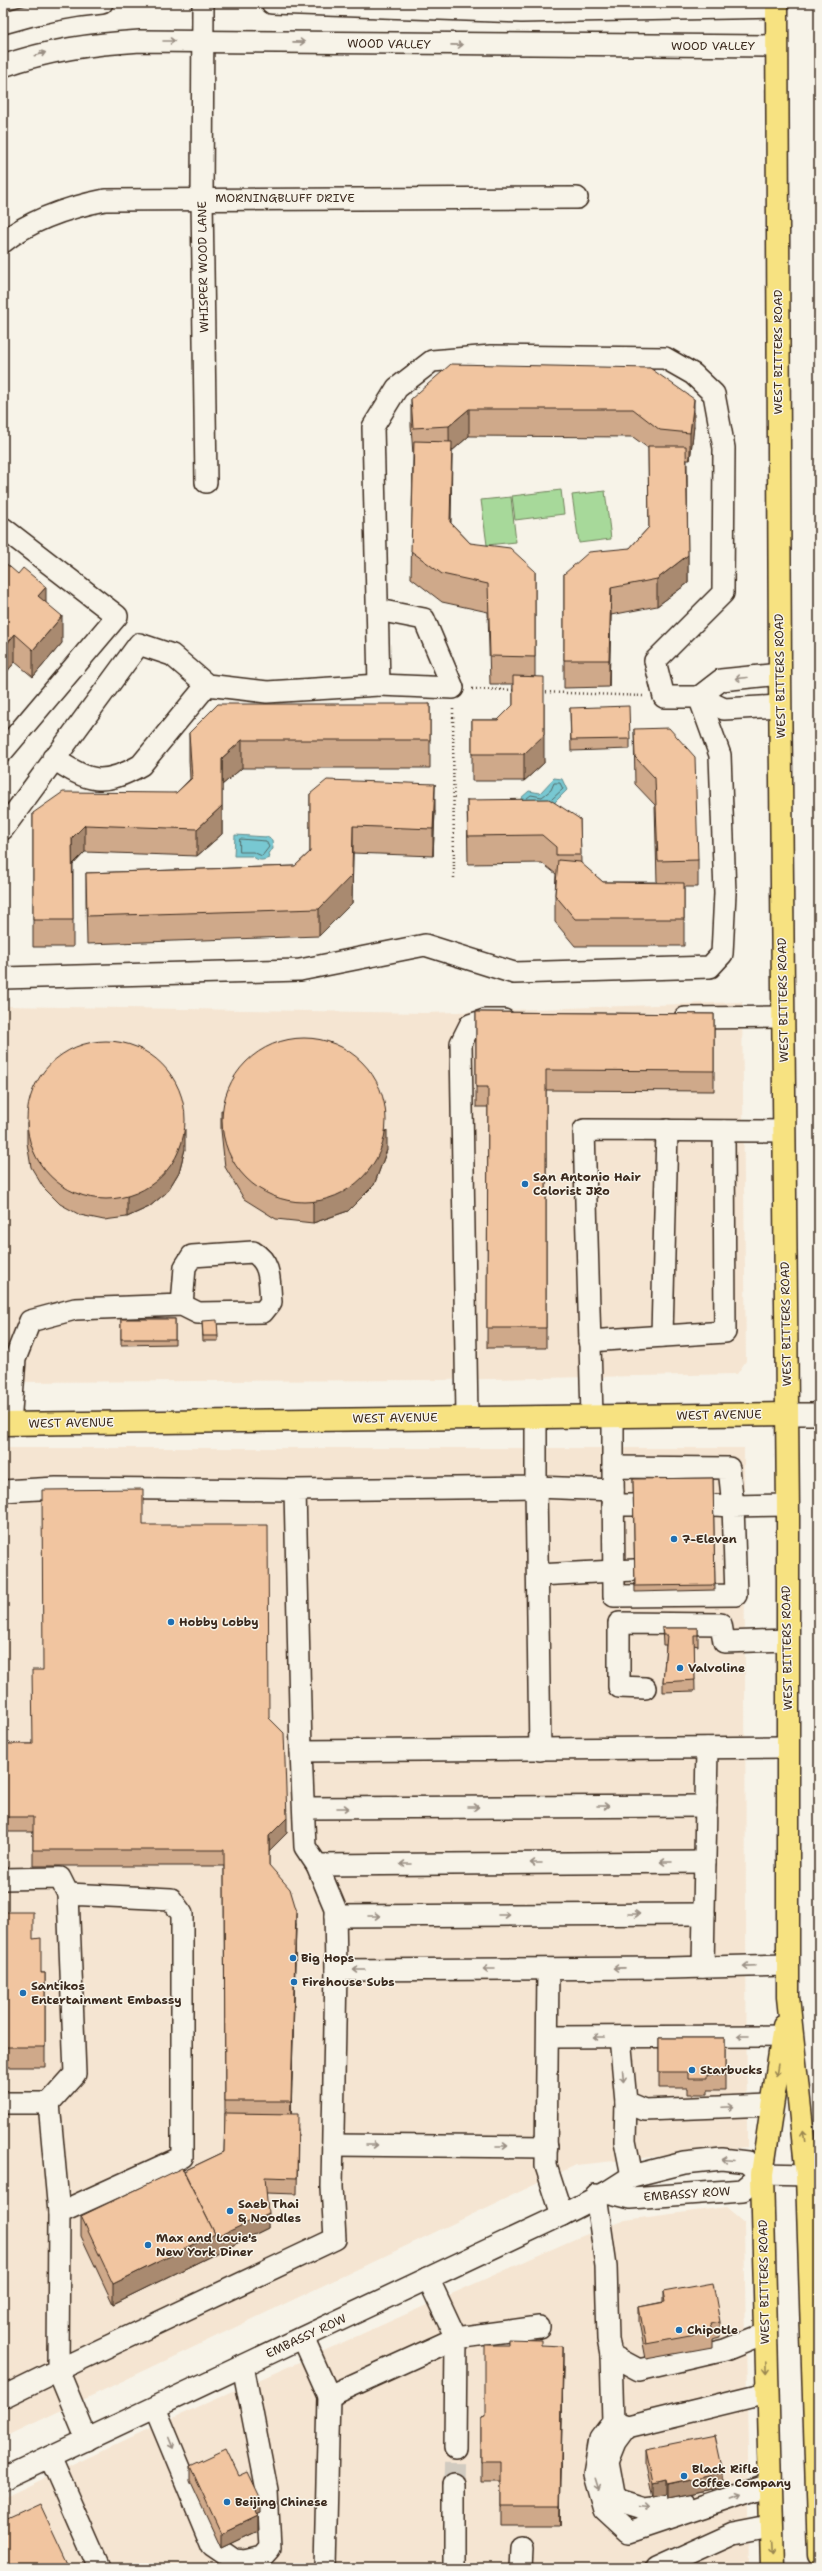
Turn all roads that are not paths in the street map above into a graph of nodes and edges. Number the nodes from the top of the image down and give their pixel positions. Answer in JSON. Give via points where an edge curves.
{"nodes":[{"id":1,"x":102,"y":3,"type":"edge"},
{"id":2,"x":203,"y":3,"type":"edge"},
{"id":3,"x":272,"y":3,"type":"edge"},
{"id":4,"x":777,"y":5,"type":"edge"},
{"id":5,"x":521,"y":7,"type":"edge"},
{"id":6,"x":3,"y":24,"type":"edge"},
{"id":7,"x":202,"y":41,"type":"junction"},
{"id":8,"x":522,"y":46,"type":"junction"},
{"id":9,"x":777,"y":46,"type":"junction"},
{"id":10,"x":3,"y":66,"type":"edge"},
{"id":11,"x":202,"y":198,"type":"junction"},
{"id":12,"x":577,"y":198,"type":"dead end"},
{"id":13,"x":3,"y":242,"type":"edge"},
{"id":14,"x":206,"y":482,"type":"dead end"},
{"id":15,"x":3,"y":528,"type":"edge"},
{"id":16,"x":378,"y":610,"type":"junction"},
{"id":17,"x":780,"y":674,"type":"junction"},
{"id":18,"x":207,"y":685,"type":"junction"},
{"id":19,"x":379,"y":685,"type":"junction"},
{"id":20,"x":699,"y":697,"type":"junction"},
{"id":21,"x":780,"y":706,"type":"junction"},
{"id":22,"x":3,"y":750,"type":"edge"},
{"id":23,"x":53,"y":758,"type":"junction"},
{"id":24,"x":3,"y":829,"type":"edge"},
{"id":25,"x":3,"y":978,"type":"edge"},
{"id":26,"x":783,"y":1017,"type":"junction"},
{"id":27,"x":663,"y":1018,"type":"edge"},
{"id":28,"x":524,"y":1020,"type":"edge"},
{"id":29,"x":667,"y":1130,"type":"junction"},
{"id":30,"x":724,"y":1131,"type":"junction"},
{"id":31,"x":784,"y":1131,"type":"junction"},
{"id":32,"x":182,"y":1304,"type":"junction"},
{"id":33,"x":662,"y":1336,"type":"junction"},
{"id":34,"x":589,"y":1341,"type":"junction"},
{"id":35,"x":787,"y":1414,"type":"junction"},
{"id":36,"x":819,"y":1414,"type":"edge"},
{"id":37,"x":602,"y":1416,"type":"junction"},
{"id":38,"x":536,"y":1417,"type":"junction"},
{"id":39,"x":467,"y":1418,"type":"junction"},
{"id":40,"x":6,"y":1424,"type":"edge"},
{"id":41,"x":613,"y":1467,"type":"junction"},
{"id":42,"x":536,"y":1487,"type":"junction"},
{"id":43,"x":295,"y":1490,"type":"junction"},
{"id":44,"x":3,"y":1491,"type":"edge"},
{"id":45,"x":613,"y":1497,"type":"junction"},
{"id":46,"x":634,"y":1505,"type":"edge"},
{"id":47,"x":723,"y":1505,"type":"junction"},
{"id":48,"x":788,"y":1505,"type":"junction"},
{"id":49,"x":634,"y":1570,"type":"edge"},
{"id":50,"x":612,"y":1572,"type":"junction"},
{"id":51,"x":538,"y":1575,"type":"junction"},
{"id":52,"x":614,"y":1596,"type":"junction"},
{"id":53,"x":619,"y":1623,"type":"junction"},
{"id":54,"x":788,"y":1640,"type":"junction"},
{"id":55,"x":645,"y":1688,"type":"dead end"},
{"id":56,"x":788,"y":1747,"type":"junction"},
{"id":57,"x":707,"y":1748,"type":"junction"},
{"id":58,"x":540,"y":1750,"type":"junction"},
{"id":59,"x":301,"y":1751,"type":"junction"},
{"id":60,"x":706,"y":1806,"type":"junction"},
{"id":61,"x":304,"y":1808,"type":"junction"},
{"id":62,"x":706,"y":1862,"type":"junction"},
{"id":63,"x":317,"y":1865,"type":"junction"},
{"id":64,"x":3,"y":1879,"type":"edge"},
{"id":65,"x":68,"y":1894,"type":"junction"},
{"id":66,"x":704,"y":1914,"type":"junction"},
{"id":67,"x":335,"y":1916,"type":"junction"},
{"id":68,"x":788,"y":1965,"type":"junction"},
{"id":69,"x":703,"y":1967,"type":"junction"},
{"id":70,"x":548,"y":1969,"type":"junction"},
{"id":71,"x":336,"y":1970,"type":"junction"},
{"id":72,"x":787,"y":2036,"type":"junction"},
{"id":73,"x":548,"y":2037,"type":"junction"},
{"id":74,"x":620,"y":2037,"type":"junction"},
{"id":75,"x":626,"y":2102,"type":"junction"},
{"id":76,"x":49,"y":2103,"type":"junction"},
{"id":77,"x":3,"y":2104,"type":"edge"},
{"id":78,"x":771,"y":2105,"type":"junction"},
{"id":79,"x":333,"y":2145,"type":"junction"},
{"id":80,"x":547,"y":2147,"type":"junction"},
{"id":81,"x":762,"y":2174,"type":"junction"},
{"id":82,"x":807,"y":2175,"type":"junction"},
{"id":83,"x":632,"y":2176,"type":"junction"},
{"id":84,"x":602,"y":2194,"type":"junction"},
{"id":85,"x":59,"y":2213,"type":"junction"},
{"id":86,"x":562,"y":2215,"type":"junction"},
{"id":87,"x":428,"y":2278,"type":"junction"},
{"id":88,"x":539,"y":2327,"type":"dead end"},
{"id":89,"x":765,"y":2334,"type":"junction"},
{"id":90,"x":303,"y":2338,"type":"junction"},
{"id":91,"x":456,"y":2338,"type":"junction"},
{"id":92,"x":611,"y":2355,"type":"junction"},
{"id":93,"x":243,"y":2366,"type":"junction"},
{"id":94,"x":58,"y":2370,"type":"junction"},
{"id":95,"x":767,"y":2392,"type":"junction"},
{"id":96,"x":329,"y":2396,"type":"junction"},
{"id":97,"x":3,"y":2397,"type":"edge"},
{"id":98,"x":155,"y":2408,"type":"junction"},
{"id":99,"x":620,"y":2424,"type":"junction"},
{"id":100,"x":87,"y":2440,"type":"junction"},
{"id":101,"x":455,"y":2448,"type":"tunnel mouth"},
{"id":102,"x":50,"y":2457,"type":"junction"},
{"id":103,"x":3,"y":2479,"type":"edge"},
{"id":104,"x":454,"y":2484,"type":"tunnel mouth"},
{"id":105,"x":769,"y":2485,"type":"junction"},
{"id":106,"x":770,"y":2526,"type":"junction"},
{"id":107,"x":819,"y":2555,"type":"edge"},
{"id":108,"x":691,"y":2561,"type":"edge"},
{"id":109,"x":99,"y":2568,"type":"edge"},
{"id":110,"x":325,"y":2568,"type":"edge"},
{"id":111,"x":454,"y":2568,"type":"edge"},
{"id":112,"x":656,"y":2568,"type":"edge"},
{"id":113,"x":772,"y":2568,"type":"edge"}],
"edges":[{"from":1,"to":6,"type":"street","via":[[62,8]]},
{"from":2,"to":7,"type":"street","name":"WHISPER WOOD LANE"},
{"from":3,"to":5,"type":"street"},
{"from":4,"to":5,"type":"street"},
{"from":4,"to":9,"type":"main road","name":"WEST BITTERS ROAD"},
{"from":5,"to":8,"type":"street"},
{"from":7,"to":8,"type":"street","name":"WOOD VALLEY","one_way":true},
{"from":10,"to":7,"type":"street","name":"WOOD VALLEY","one_way":true,"via":[[44,53],[83,45],[140,41]]},
{"from":7,"to":11,"type":"street","name":"WHISPER WOOD LANE"},
{"from":8,"to":9,"type":"street","name":"WOOD VALLEY"},
{"from":9,"to":17,"type":"main road","name":"WEST BITTERS ROAD"},
{"from":11,"to":12,"type":"street","name":"MORNINGBLUFF DRIVE"},
{"from":11,"to":13,"type":"street","name":"MORNINGBLUFF DRIVE","via":[[105,200],[78,206],[24,227]]},
{"from":11,"to":14,"type":"street","name":"WHISPER WOOD LANE"},
{"from":15,"to":22,"type":"street","via":[[117,616]]},
{"from":16,"to":19,"type":"street"},
{"from":16,"to":19,"type":"street","via":[[424,619],[453,688]]},
{"from":16,"to":20,"type":"street","via":[[374,426],[397,388],[432,361],[491,356],[665,358],[693,374],[714,394],[724,456],[723,593],[655,661],[664,697]]},
{"from":17,"to":20,"type":"street","one_way":true,"via":[[721,680]]},
{"from":17,"to":21,"type":"main road","name":"WEST BITTERS ROAD"},
{"from":18,"to":19,"type":"street","via":[[267,692]]},
{"from":18,"to":23,"type":"street","via":[[141,765],[127,773],[116,778],[93,780],[78,775]]},
{"from":18,"to":23,"type":"street","via":[[172,655],[139,644]]},
{"from":20,"to":21,"type":"street","via":[[724,709]]},
{"from":20,"to":25,"type":"street","via":[[720,755],[725,893],[722,954],[710,967],[514,973],[425,945],[300,970]]},
{"from":21,"to":26,"type":"main road","name":"WEST BITTERS ROAD"},
{"from":23,"to":24,"type":"street"},
{"from":26,"to":27,"type":"street"},
{"from":26,"to":31,"type":"main road","name":"WEST BITTERS ROAD"},
{"from":28,"to":39,"type":"street","via":[[485,1020],[470,1025],[461,1043]]},
{"from":29,"to":30,"type":"street"},
{"from":29,"to":33,"type":"street"},
{"from":29,"to":34,"type":"street","via":[[584,1130]]},
{"from":30,"to":31,"type":"street"},
{"from":30,"to":33,"type":"street","via":[[725,1332]]},
{"from":31,"to":35,"type":"main road","name":"WEST BITTERS ROAD"},
{"from":32,"to":32,"type":"street","via":[[198,1313],[263,1312],[271,1302],[268,1265],[253,1252],[192,1256],[185,1267]]},
{"from":32,"to":40,"type":"street","via":[[75,1309],[30,1321],[15,1359]]},
{"from":33,"to":34,"type":"street"},
{"from":34,"to":37,"type":"street"},
{"from":35,"to":36,"type":"street"},
{"from":35,"to":37,"type":"main road","name":"WEST AVENUE"},
{"from":35,"to":48,"type":"main road","name":"WEST BITTERS ROAD"},
{"from":37,"to":38,"type":"main road","name":"WEST AVENUE"},
{"from":37,"to":41,"type":"street"},
{"from":38,"to":39,"type":"main road","name":"WEST AVENUE"},
{"from":38,"to":42,"type":"street"},
{"from":39,"to":40,"type":"main road","name":"WEST AVENUE"},
{"from":41,"to":45,"type":"street"},
{"from":41,"to":47,"type":"street","via":[[729,1468]]},
{"from":42,"to":43,"type":"street"},
{"from":42,"to":45,"type":"street"},
{"from":42,"to":51,"type":"street"},
{"from":43,"to":44,"type":"street","via":[[56,1488]]},
{"from":43,"to":59,"type":"street"},
{"from":45,"to":46,"type":"street"},
{"from":45,"to":50,"type":"street"},
{"from":47,"to":48,"type":"street"},
{"from":47,"to":52,"type":"street","via":[[725,1565],[736,1595]]},
{"from":48,"to":54,"type":"main road","name":"WEST BITTERS ROAD"},
{"from":49,"to":50,"type":"street"},
{"from":50,"to":51,"type":"street"},
{"from":50,"to":52,"type":"street"},
{"from":51,"to":58,"type":"street"},
{"from":52,"to":53,"type":"street"},
{"from":53,"to":54,"type":"street","via":[[721,1624],[724,1642]]},
{"from":53,"to":55,"type":"street","via":[[618,1687]]},
{"from":54,"to":56,"type":"main road","name":"WEST BITTERS ROAD"},
{"from":56,"to":57,"type":"street"},
{"from":56,"to":68,"type":"main road","name":"WEST BITTERS ROAD"},
{"from":57,"to":58,"type":"street"},
{"from":57,"to":60,"type":"street"},
{"from":58,"to":59,"type":"street"},
{"from":59,"to":61,"type":"street"},
{"from":61,"to":60,"type":"street","one_way":true},
{"from":60,"to":62,"type":"street"},
{"from":61,"to":63,"type":"street","via":[[305,1847]]},
{"from":62,"to":63,"type":"street","one_way":true},
{"from":62,"to":66,"type":"street"},
{"from":63,"to":67,"type":"street","via":[[335,1908]]},
{"from":64,"to":65,"type":"street","via":[[60,1878]]},
{"from":65,"to":76,"type":"street","via":[[75,2074]]},
{"from":65,"to":85,"type":"street","via":[[172,1899],[182,1914],[182,2157]]},
{"from":67,"to":66,"type":"street","one_way":true},
{"from":66,"to":69,"type":"street"},
{"from":67,"to":71,"type":"street"},
{"from":68,"to":69,"type":"street","one_way":true},
{"from":68,"to":72,"type":"main road","name":"WEST BITTERS ROAD"},
{"from":69,"to":70,"type":"street","one_way":true},
{"from":70,"to":71,"type":"street","one_way":true},
{"from":70,"to":73,"type":"street"},
{"from":71,"to":79,"type":"street"},
{"from":72,"to":74,"type":"street","one_way":true},
{"from":72,"to":78,"type":"main road","name":"WEST BITTERS ROAD","one_way":true},
{"from":82,"to":72,"type":"main road","name":"WEST BITTERS ROAD","one_way":true},
{"from":74,"to":73,"type":"street","one_way":true},
{"from":73,"to":80,"type":"street"},
{"from":74,"to":75,"type":"street","one_way":true},
{"from":75,"to":78,"type":"street","one_way":true,"via":[[644,2110]]},
{"from":75,"to":83,"type":"street","via":[[625,2141]]},
{"from":76,"to":77,"type":"street"},
{"from":76,"to":85,"type":"street"},
{"from":78,"to":81,"type":"main road","name":"WEST BITTERS ROAD"},
{"from":79,"to":80,"type":"street","one_way":true},
{"from":79,"to":94,"type":"street","via":[[335,2239]]},
{"from":80,"to":86,"type":"street","via":[[546,2166]]},
{"from":81,"to":82,"type":"street"},
{"from":81,"to":83,"type":"street","name":"EMBASSY ROW","one_way":true,"via":[[747,2162],[722,2159],[684,2163]]},
{"from":81,"to":84,"type":"street","name":"EMBASSY ROW","via":[[743,2190],[631,2198]]},
{"from":81,"to":89,"type":"main road","name":"WEST BITTERS ROAD"},
{"from":82,"to":107,"type":"main road","name":"WEST BITTERS ROAD"},
{"from":83,"to":84,"type":"street","name":"EMBASSY ROW"},
{"from":84,"to":86,"type":"street","name":"EMBASSY ROW"},
{"from":84,"to":92,"type":"street","via":[[608,2339]]},
{"from":85,"to":94,"type":"street"},
{"from":86,"to":87,"type":"street","name":"EMBASSY ROW"},
{"from":87,"to":90,"type":"street","name":"EMBASSY ROW"},
{"from":87,"to":91,"type":"street"},
{"from":88,"to":91,"type":"street"},
{"from":89,"to":92,"type":"street","via":[[725,2350],[640,2370]]},
{"from":89,"to":95,"type":"main road","name":"WEST BITTERS ROAD","one_way":true},
{"from":90,"to":93,"type":"street","name":"EMBASSY ROW"},
{"from":90,"to":96,"type":"street"},
{"from":91,"to":96,"type":"street"},
{"from":91,"to":101,"type":"street"},
{"from":92,"to":99,"type":"street"},
{"from":93,"to":98,"type":"street","name":"EMBASSY ROW"},
{"from":98,"to":93,"type":"street","one_way":true,"via":[[212,2545],[234,2560],[246,2561],[262,2557],[270,2548],[267,2490]]},
{"from":94,"to":97,"type":"street"},
{"from":94,"to":100,"type":"street"},
{"from":95,"to":99,"type":"street"},
{"from":95,"to":105,"type":"main road","name":"WEST BITTERS ROAD"},
{"from":96,"to":110,"type":"street"},
{"from":98,"to":100,"type":"street","name":"EMBASSY ROW"},
{"from":99,"to":105,"type":"street","one_way":true,"via":[[608,2462],[614,2495],[619,2501],[645,2509],[680,2503],[709,2505]]},
{"from":100,"to":102,"type":"street","name":"EMBASSY ROW"},
{"from":102,"to":103,"type":"street","name":"EMBASSY ROW"},
{"from":102,"to":109,"type":"street"},
{"from":104,"to":111,"type":"street"},
{"from":105,"to":106,"type":"main road","name":"WEST BITTERS ROAD"},
{"from":106,"to":108,"type":"street","via":[[732,2533]]},
{"from":106,"to":113,"type":"main road","name":"WEST BITTERS ROAD","one_way":true},
{"from":108,"to":112,"type":"street"}]}
